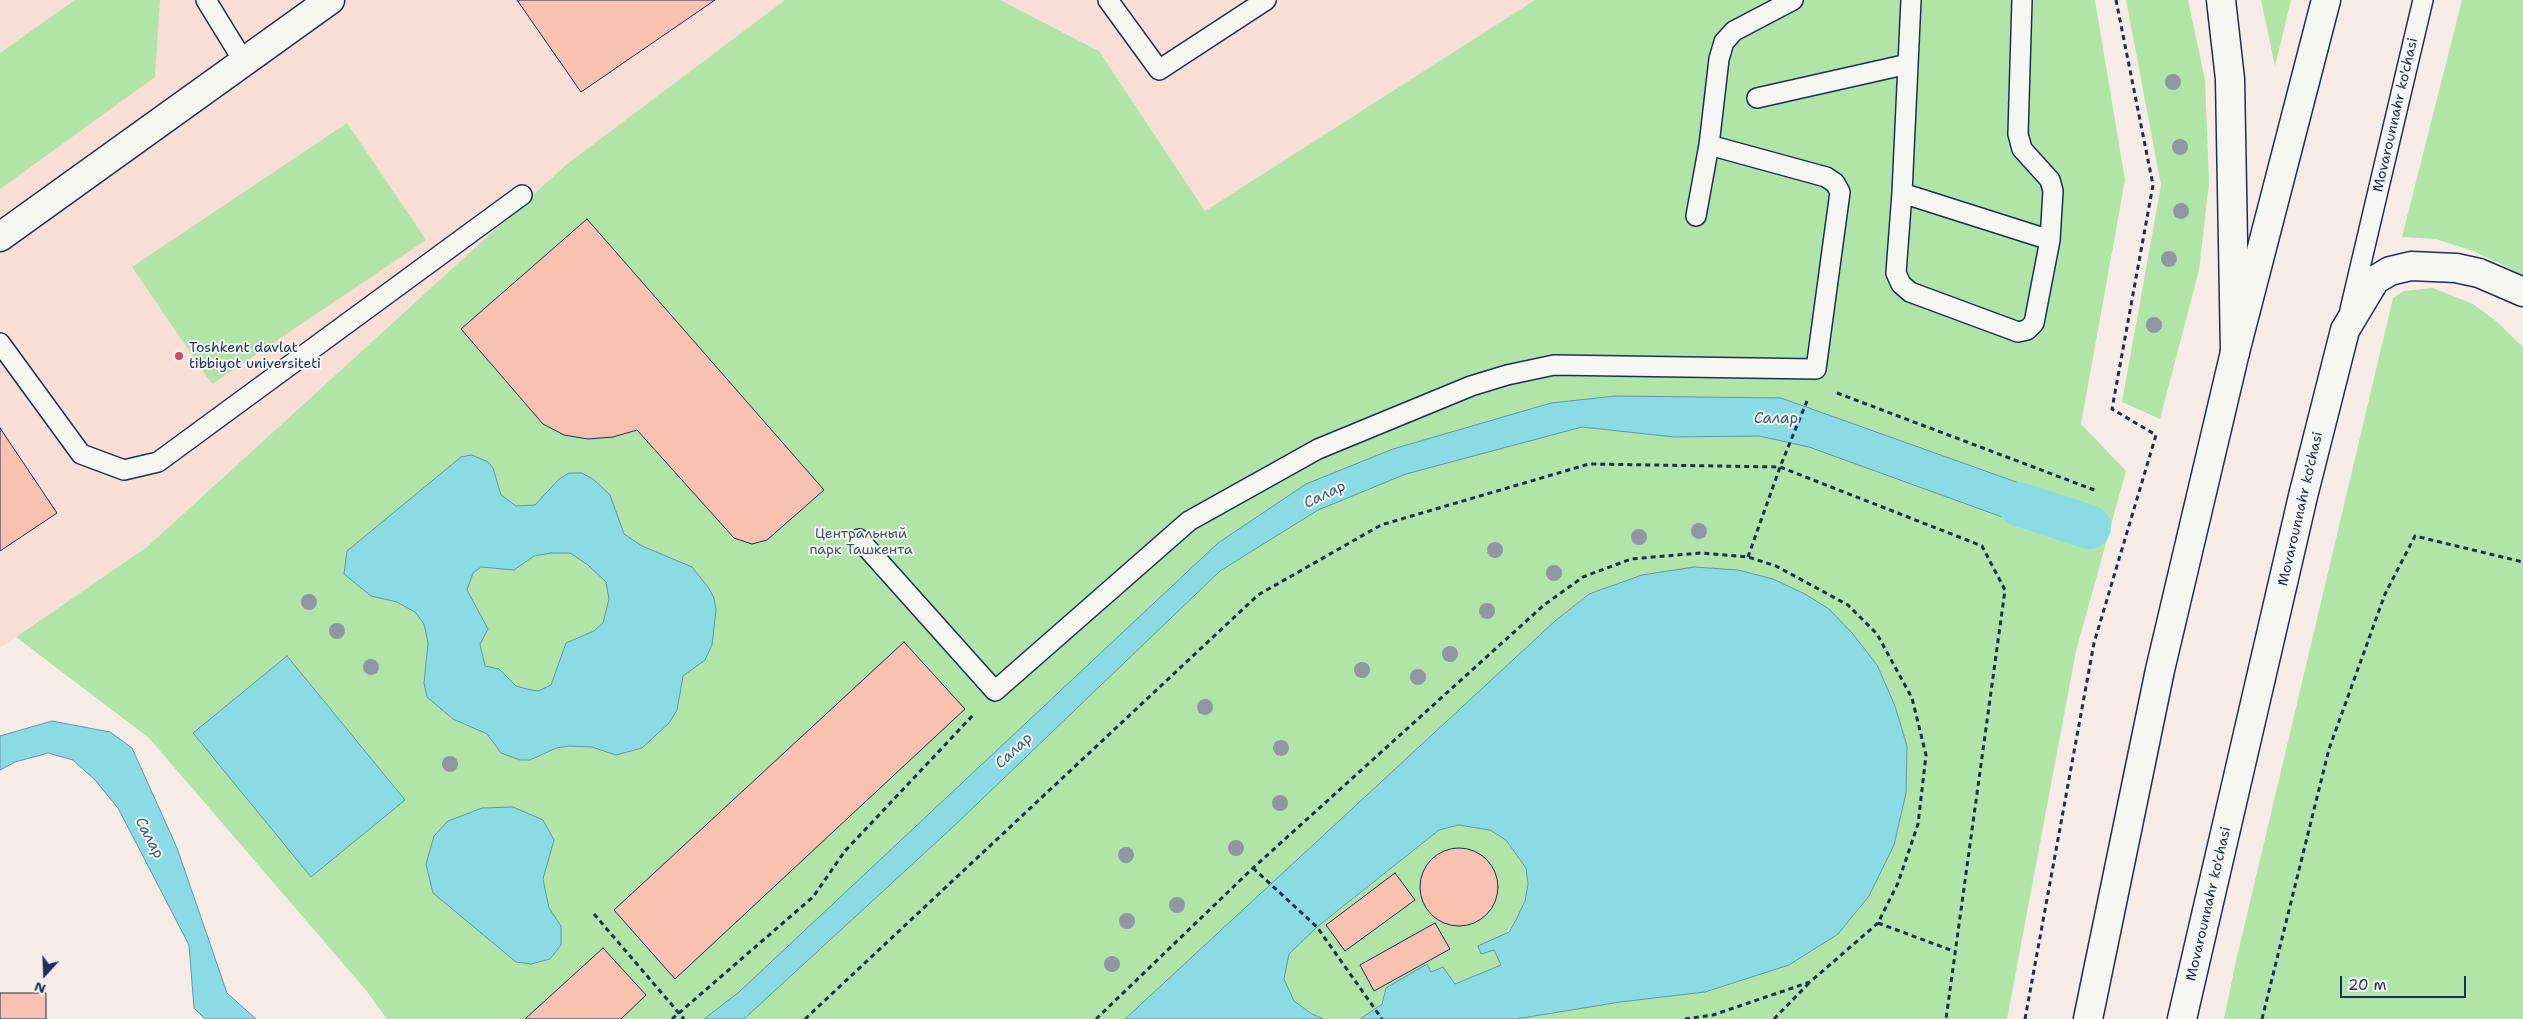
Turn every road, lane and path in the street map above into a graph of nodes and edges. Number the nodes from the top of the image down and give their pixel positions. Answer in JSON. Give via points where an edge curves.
{"nodes":[{"id":1,"x":206,"y":0,"type":"edge"},
{"id":2,"x":330,"y":0,"type":"edge"},
{"id":3,"x":1108,"y":0,"type":"edge"},
{"id":4,"x":1266,"y":0,"type":"edge"},
{"id":5,"x":1793,"y":0,"type":"edge"},
{"id":6,"x":1911,"y":0,"type":"edge"},
{"id":7,"x":2022,"y":0,"type":"edge"},
{"id":8,"x":2116,"y":0,"type":"edge"},
{"id":9,"x":2221,"y":0,"type":"edge"},
{"id":10,"x":2326,"y":0,"type":"edge"},
{"id":11,"x":2423,"y":0,"type":"edge"},
{"id":12,"x":244,"y":62,"type":"junction"},
{"id":13,"x":1908,"y":64,"type":"junction"},
{"id":14,"x":1757,"y":98,"type":"dead end"},
{"id":15,"x":1709,"y":145,"type":"junction"},
{"id":16,"x":1902,"y":193,"type":"junction"},
{"id":17,"x":522,"y":195,"type":"dead end"},
{"id":18,"x":1696,"y":216,"type":"dead end"},
{"id":19,"x":0,"y":237,"type":"edge"},
{"id":20,"x":2050,"y":240,"type":"junction"},
{"id":21,"x":2523,"y":292,"type":"edge"},
{"id":22,"x":2345,"y":330,"type":"junction"},
{"id":23,"x":0,"y":343,"type":"edge"},
{"id":24,"x":2235,"y":352,"type":"junction"},
{"id":25,"x":1832,"y":391,"type":"dead end"},
{"id":26,"x":1811,"y":393,"type":"dead end"},
{"id":27,"x":1780,"y":467,"type":"junction"},
{"id":28,"x":2097,"y":492,"type":"dead end"},
{"id":29,"x":859,"y":539,"type":"dead end"},
{"id":30,"x":1748,"y":557,"type":"junction"},
{"id":31,"x":2523,"y":562,"type":"edge"},
{"id":32,"x":995,"y":691,"type":"junction"},
{"id":33,"x":1253,"y":868,"type":"junction"},
{"id":34,"x":594,"y":914,"type":"dead end"},
{"id":35,"x":1878,"y":923,"type":"junction"},
{"id":36,"x":1956,"y":952,"type":"junction"},
{"id":37,"x":1810,"y":982,"type":"junction"},
{"id":38,"x":678,"y":1012,"type":"junction"},
{"id":39,"x":672,"y":1019,"type":"edge"},
{"id":40,"x":684,"y":1019,"type":"edge"},
{"id":41,"x":805,"y":1019,"type":"edge"},
{"id":42,"x":1096,"y":1019,"type":"edge"},
{"id":43,"x":1382,"y":1019,"type":"edge"},
{"id":44,"x":1684,"y":1019,"type":"edge"},
{"id":45,"x":1774,"y":1019,"type":"edge"},
{"id":46,"x":1946,"y":1019,"type":"edge"},
{"id":47,"x":2025,"y":1019,"type":"edge"},
{"id":48,"x":2088,"y":1019,"type":"edge"},
{"id":49,"x":2182,"y":1019,"type":"edge"},
{"id":50,"x":2262,"y":1019,"type":"edge"}],
"edges":[{"from":1,"to":12,"type":"lane"},
{"from":2,"to":12,"type":"street"},
{"from":3,"to":4,"type":"lane","via":[[1159,70]]},
{"from":5,"to":15,"type":"lane","via":[[1734,31],[1724,42]]},
{"from":6,"to":13,"type":"lane"},
{"from":7,"to":20,"type":"lane","via":[[2018,134],[2022,149],[2050,180],[2053,191]]},
{"from":8,"to":47,"type":"path","via":[[2153,185],[2112,409],[2156,435],[2094,644]]},
{"from":9,"to":24,"type":"street","via":[[2230,79]]},
{"from":10,"to":24,"type":"street"},
{"from":11,"to":22,"type":"lane","name":"Movarounnahr ko'chasi"},
{"from":12,"to":19,"type":"street"},
{"from":13,"to":14,"type":"lane"},
{"from":13,"to":16,"type":"lane"},
{"from":15,"to":18,"type":"lane"},
{"from":15,"to":32,"type":"lane","via":[[1826,177],[1840,192],[1816,369],[1554,365],[1471,386],[1318,449],[1189,521]]},
{"from":16,"to":20,"type":"lane"},
{"from":16,"to":20,"type":"lane","via":[[1896,273],[1901,284],[1910,292],[2018,332],[2027,330],[2034,323]]},
{"from":17,"to":23,"type":"lane","via":[[158,462],[124,470],[81,454]]},
{"from":21,"to":22,"type":"street","via":[[2479,273],[2456,268],[2411,266],[2390,271],[2375,280]]},
{"from":22,"to":49,"type":"street","name":"Movarounnahr ko'chasi","via":[[2303,496]]},
{"from":24,"to":48,"type":"street","via":[[2160,670]]},
{"from":25,"to":28,"type":"path"},
{"from":26,"to":27,"type":"path"},
{"from":27,"to":30,"type":"path"},
{"from":27,"to":36,"type":"path","via":[[1982,546],[2005,590]]},
{"from":27,"to":41,"type":"path","via":[[1590,464],[1381,525],[1258,595]]},
{"from":29,"to":32,"type":"lane"},
{"from":30,"to":33,"type":"path","via":[[1700,553],[1631,559],[1583,577],[1544,605]]},
{"from":30,"to":35,"type":"path","via":[[1776,566],[1848,605],[1877,634],[1912,698],[1926,754],[1918,824],[1898,883]]},
{"from":31,"to":50,"type":"path","via":[[2415,536],[2385,594],[2329,749]]},
{"from":32,"to":38,"type":"path","via":[[845,851],[813,897]]},
{"from":33,"to":42,"type":"path"},
{"from":33,"to":43,"type":"path","via":[[1317,927]]},
{"from":34,"to":38,"type":"path"},
{"from":35,"to":36,"type":"path"},
{"from":35,"to":37,"type":"path"},
{"from":36,"to":46,"type":"path"},
{"from":37,"to":44,"type":"path","via":[[1714,1015]]},
{"from":37,"to":45,"type":"path"},
{"from":38,"to":39,"type":"path"},
{"from":38,"to":40,"type":"path"}]}
